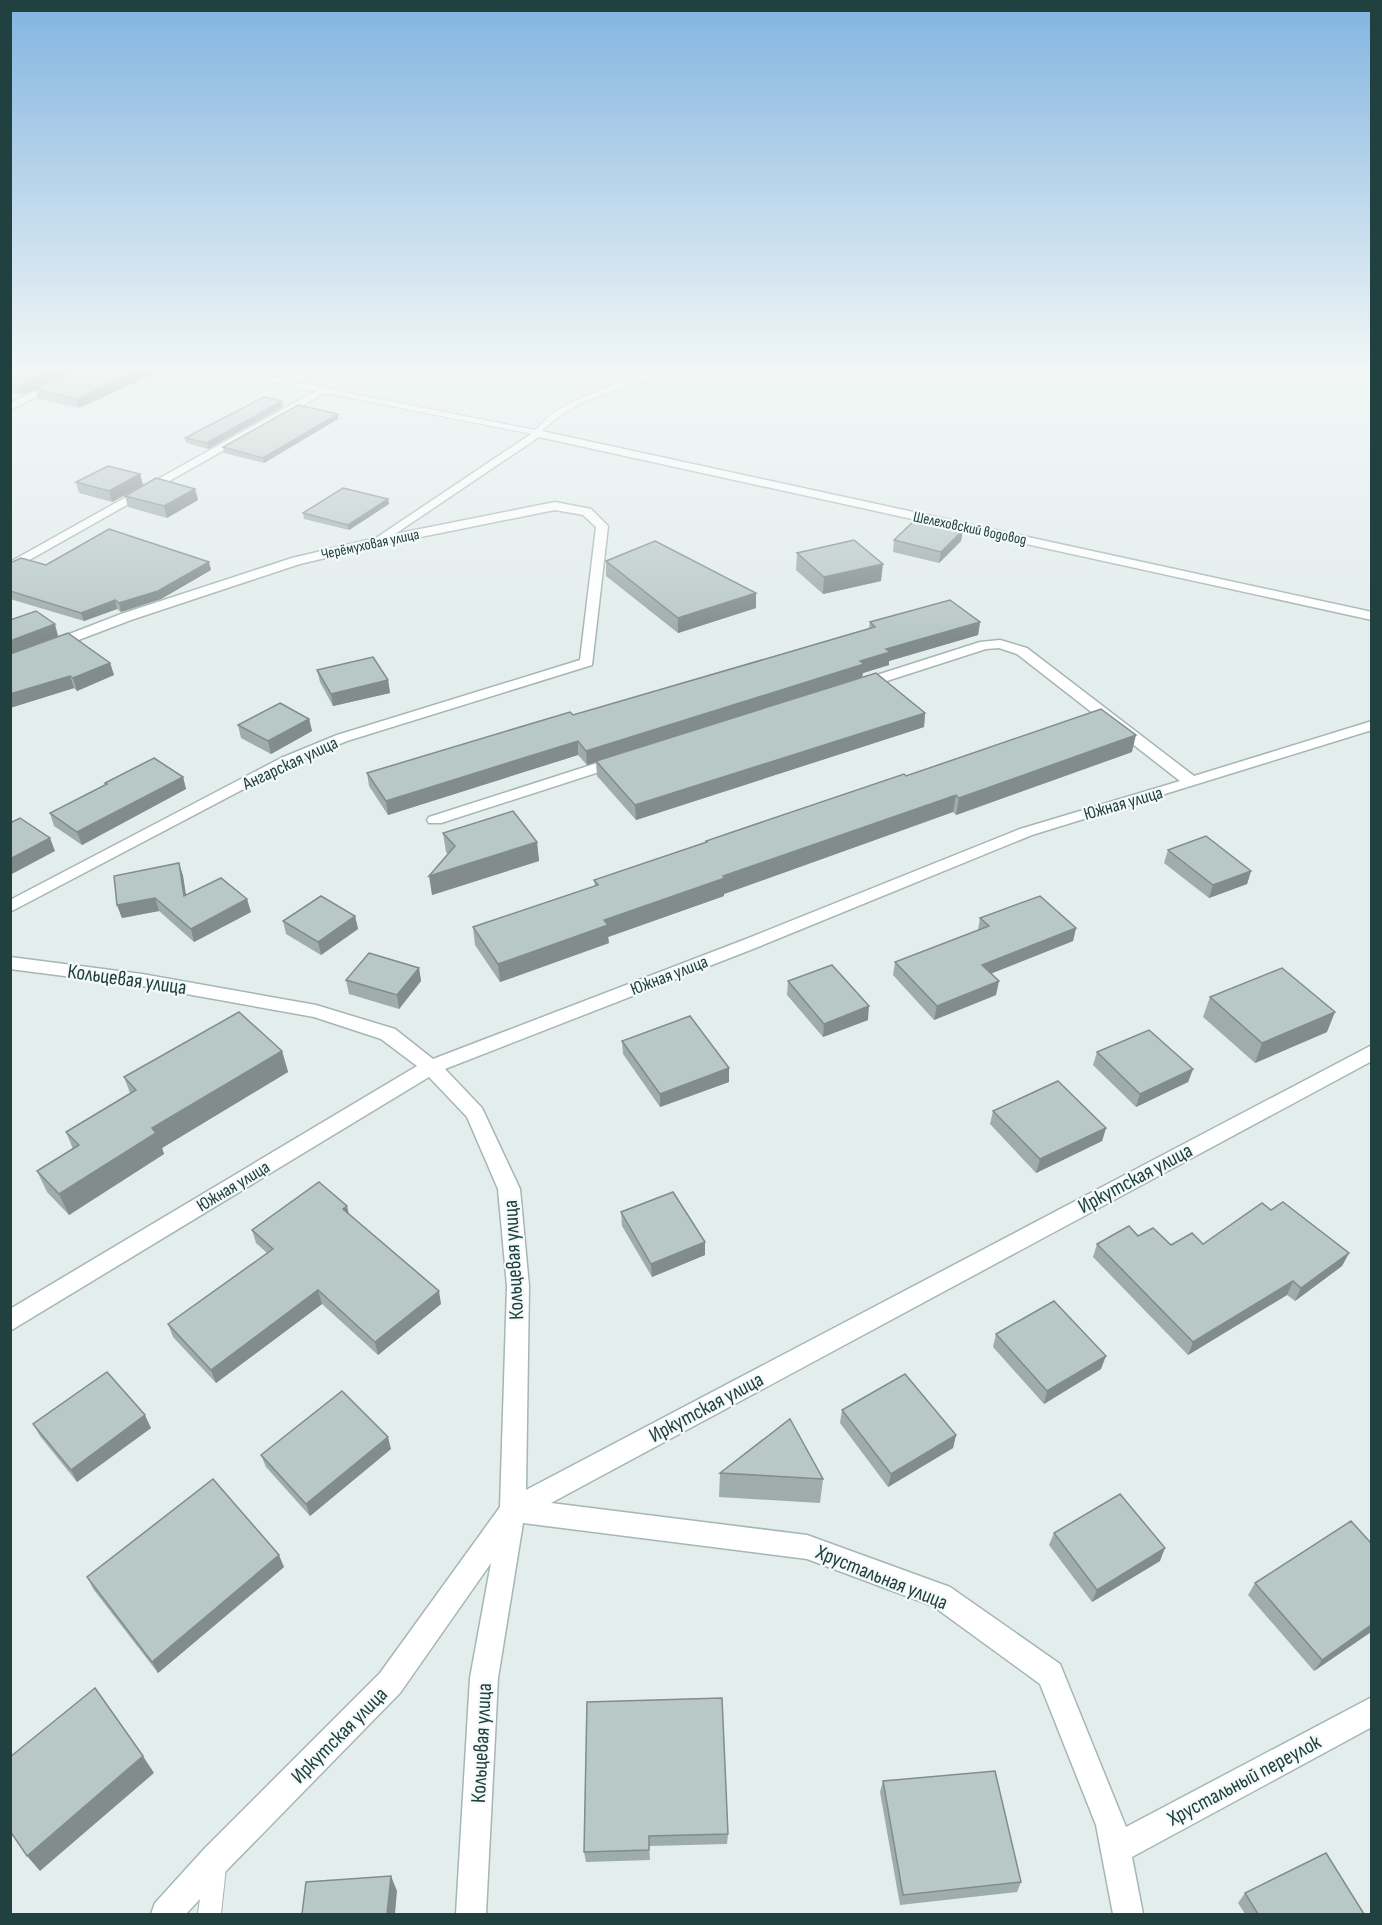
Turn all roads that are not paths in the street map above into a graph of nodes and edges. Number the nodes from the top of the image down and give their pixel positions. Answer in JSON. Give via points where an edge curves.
{"nodes":[{"id":1,"x":203,"y":458,"type":"edge"},
{"id":2,"x":500,"y":458,"type":"edge"},
{"id":3,"x":650,"y":458,"type":"edge"},
{"id":4,"x":376,"y":542,"type":"junction"},
{"id":5,"x":10,"y":567,"type":"edge"},
{"id":6,"x":1371,"y":616,"type":"edge"},
{"id":7,"x":10,"y":662,"type":"edge"},
{"id":8,"x":587,"y":662,"type":"joint"},
{"id":9,"x":850,"y":688,"type":"edge"},
{"id":10,"x":1371,"y":725,"type":"edge"},
{"id":11,"x":637,"y":756,"type":"edge"},
{"id":12,"x":1192,"y":782,"type":"junction"},
{"id":13,"x":435,"y":820,"type":"dead end"},
{"id":14,"x":10,"y":907,"type":"edge"},
{"id":15,"x":10,"y":963,"type":"edge"},
{"id":16,"x":1371,"y":1052,"type":"edge"},
{"id":17,"x":431,"y":1067,"type":"junction"},
{"id":18,"x":10,"y":1321,"type":"edge"},
{"id":19,"x":513,"y":1510,"type":"junction"},
{"id":20,"x":1371,"y":1711,"type":"edge"},
{"id":21,"x":1116,"y":1849,"type":"junction"},
{"id":22,"x":216,"y":1859,"type":"junction"},
{"id":23,"x":166,"y":1914,"type":"edge"},
{"id":24,"x":209,"y":1914,"type":"edge"},
{"id":25,"x":471,"y":1914,"type":"edge"},
{"id":26,"x":1128,"y":1914,"type":"edge"}],
"edges":[{"from":1,"to":5,"type":"street"},
{"from":2,"to":4,"type":"street"},
{"from":3,"to":6,"type":"street","name":"Шелеховский водовод"},
{"from":4,"to":7,"type":"street","name":"Черёмуховая улица","via":[[296,561],[126,617]]},
{"from":4,"to":8,"type":"street","name":"Черёмуховая улица","via":[[555,506],[586,512],[602,526]]},
{"from":8,"to":14,"type":"street","name":"Ангарская улица","via":[[342,738],[286,761]]},
{"from":9,"to":12,"type":"street","via":[[985,645],[1000,644],[1022,651]]},
{"from":10,"to":12,"type":"street","name":"Южная улица"},
{"from":11,"to":13,"type":"street"},
{"from":12,"to":17,"type":"street","name":"Южная улица","via":[[1026,832]]},
{"from":15,"to":17,"type":"street","name":"Кольцевая улица","via":[[142,980],[316,1011],[388,1034]]},
{"from":16,"to":19,"type":"street","name":"Иркутская улица"},
{"from":17,"to":18,"type":"street","name":"Южная улица"},
{"from":17,"to":19,"type":"street","name":"Кольцевая улица","via":[[475,1113],[509,1189],[518,1286]]},
{"from":19,"to":21,"type":"street","name":"Хрустальная улица","via":[[807,1547],[941,1596],[1050,1674],[1111,1825]]},
{"from":19,"to":22,"type":"street","name":"Иркутская улица","via":[[390,1683]]},
{"from":19,"to":25,"type":"street","name":"Кольцевая улица","via":[[484,1678]]},
{"from":20,"to":21,"type":"street","name":"Хрустальный переулок"},
{"from":21,"to":26,"type":"street","name":"Хрустальная улица"},
{"from":22,"to":23,"type":"street","name":"Иркутская улица"},
{"from":22,"to":24,"type":"lane"}]}
